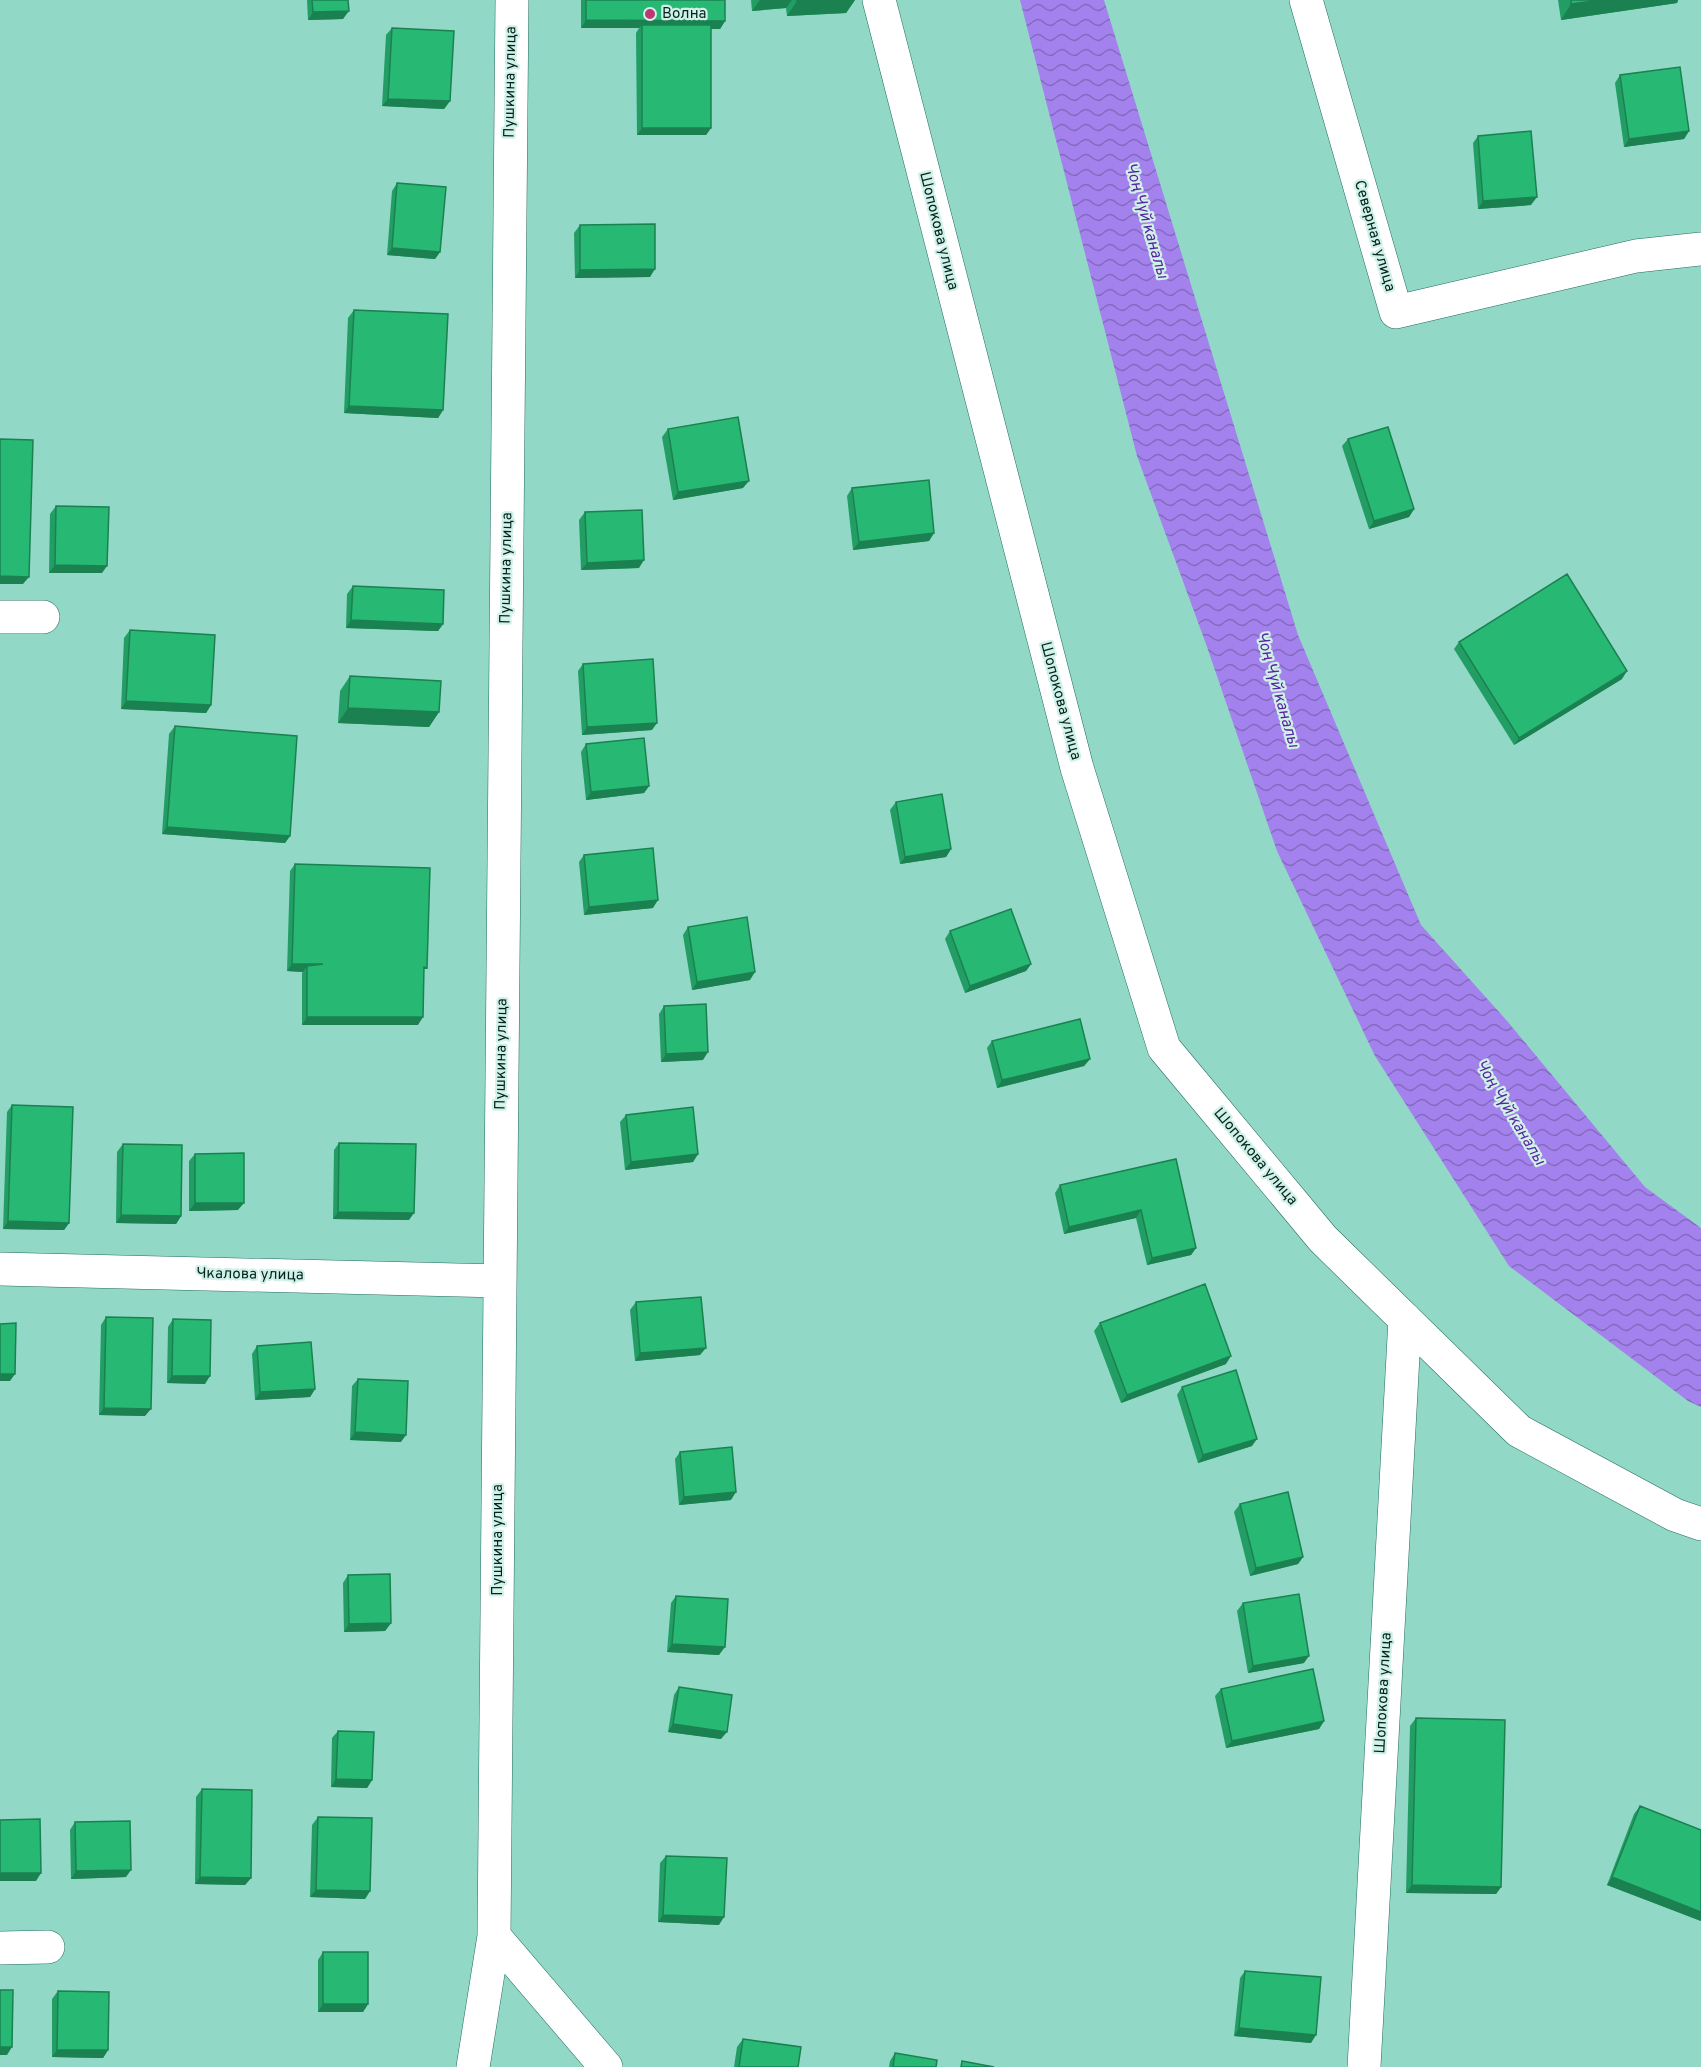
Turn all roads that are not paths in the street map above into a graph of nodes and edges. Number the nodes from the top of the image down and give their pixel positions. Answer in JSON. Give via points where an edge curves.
{"nodes":[{"id":1,"x":512,"y":0,"type":"edge"},
{"id":2,"x":879,"y":0,"type":"edge"},
{"id":3,"x":1306,"y":0,"type":"edge"},
{"id":4,"x":1701,"y":249,"type":"edge"},
{"id":5,"x":0,"y":617,"type":"edge"},
{"id":6,"x":44,"y":617,"type":"dead end"},
{"id":7,"x":0,"y":1269,"type":"edge"},
{"id":8,"x":500,"y":1281,"type":"junction"},
{"id":9,"x":1405,"y":1319,"type":"junction"},
{"id":10,"x":1701,"y":1524,"type":"edge"},
{"id":11,"x":494,"y":1936,"type":"junction"},
{"id":12,"x":48,"y":1947,"type":"dead end"},
{"id":13,"x":0,"y":1948,"type":"edge"},
{"id":14,"x":473,"y":2067,"type":"edge"},
{"id":15,"x":606,"y":2067,"type":"edge"},
{"id":16,"x":1364,"y":2067,"type":"edge"}],
"edges":[{"from":1,"to":8,"type":"street","name":"Пушкина улица"},
{"from":2,"to":9,"type":"street","name":"Шопокова улица","via":[[1077,768],[1164,1048],[1323,1239]]},
{"from":3,"to":4,"type":"street","name":"Северная улица","via":[[1396,312],[1636,256]]},
{"from":5,"to":6,"type":"street"},
{"from":7,"to":8,"type":"street","name":"Чкалова улица"},
{"from":8,"to":11,"type":"street","name":"Пушкина улица"},
{"from":9,"to":10,"type":"street","name":"Шопокова улица","via":[[1519,1431],[1675,1515]]},
{"from":9,"to":16,"type":"street","name":"Шопокова улица"},
{"from":11,"to":14,"type":"street","name":"Пушкина улица"},
{"from":11,"to":15,"type":"street"},
{"from":12,"to":13,"type":"street"}]}
